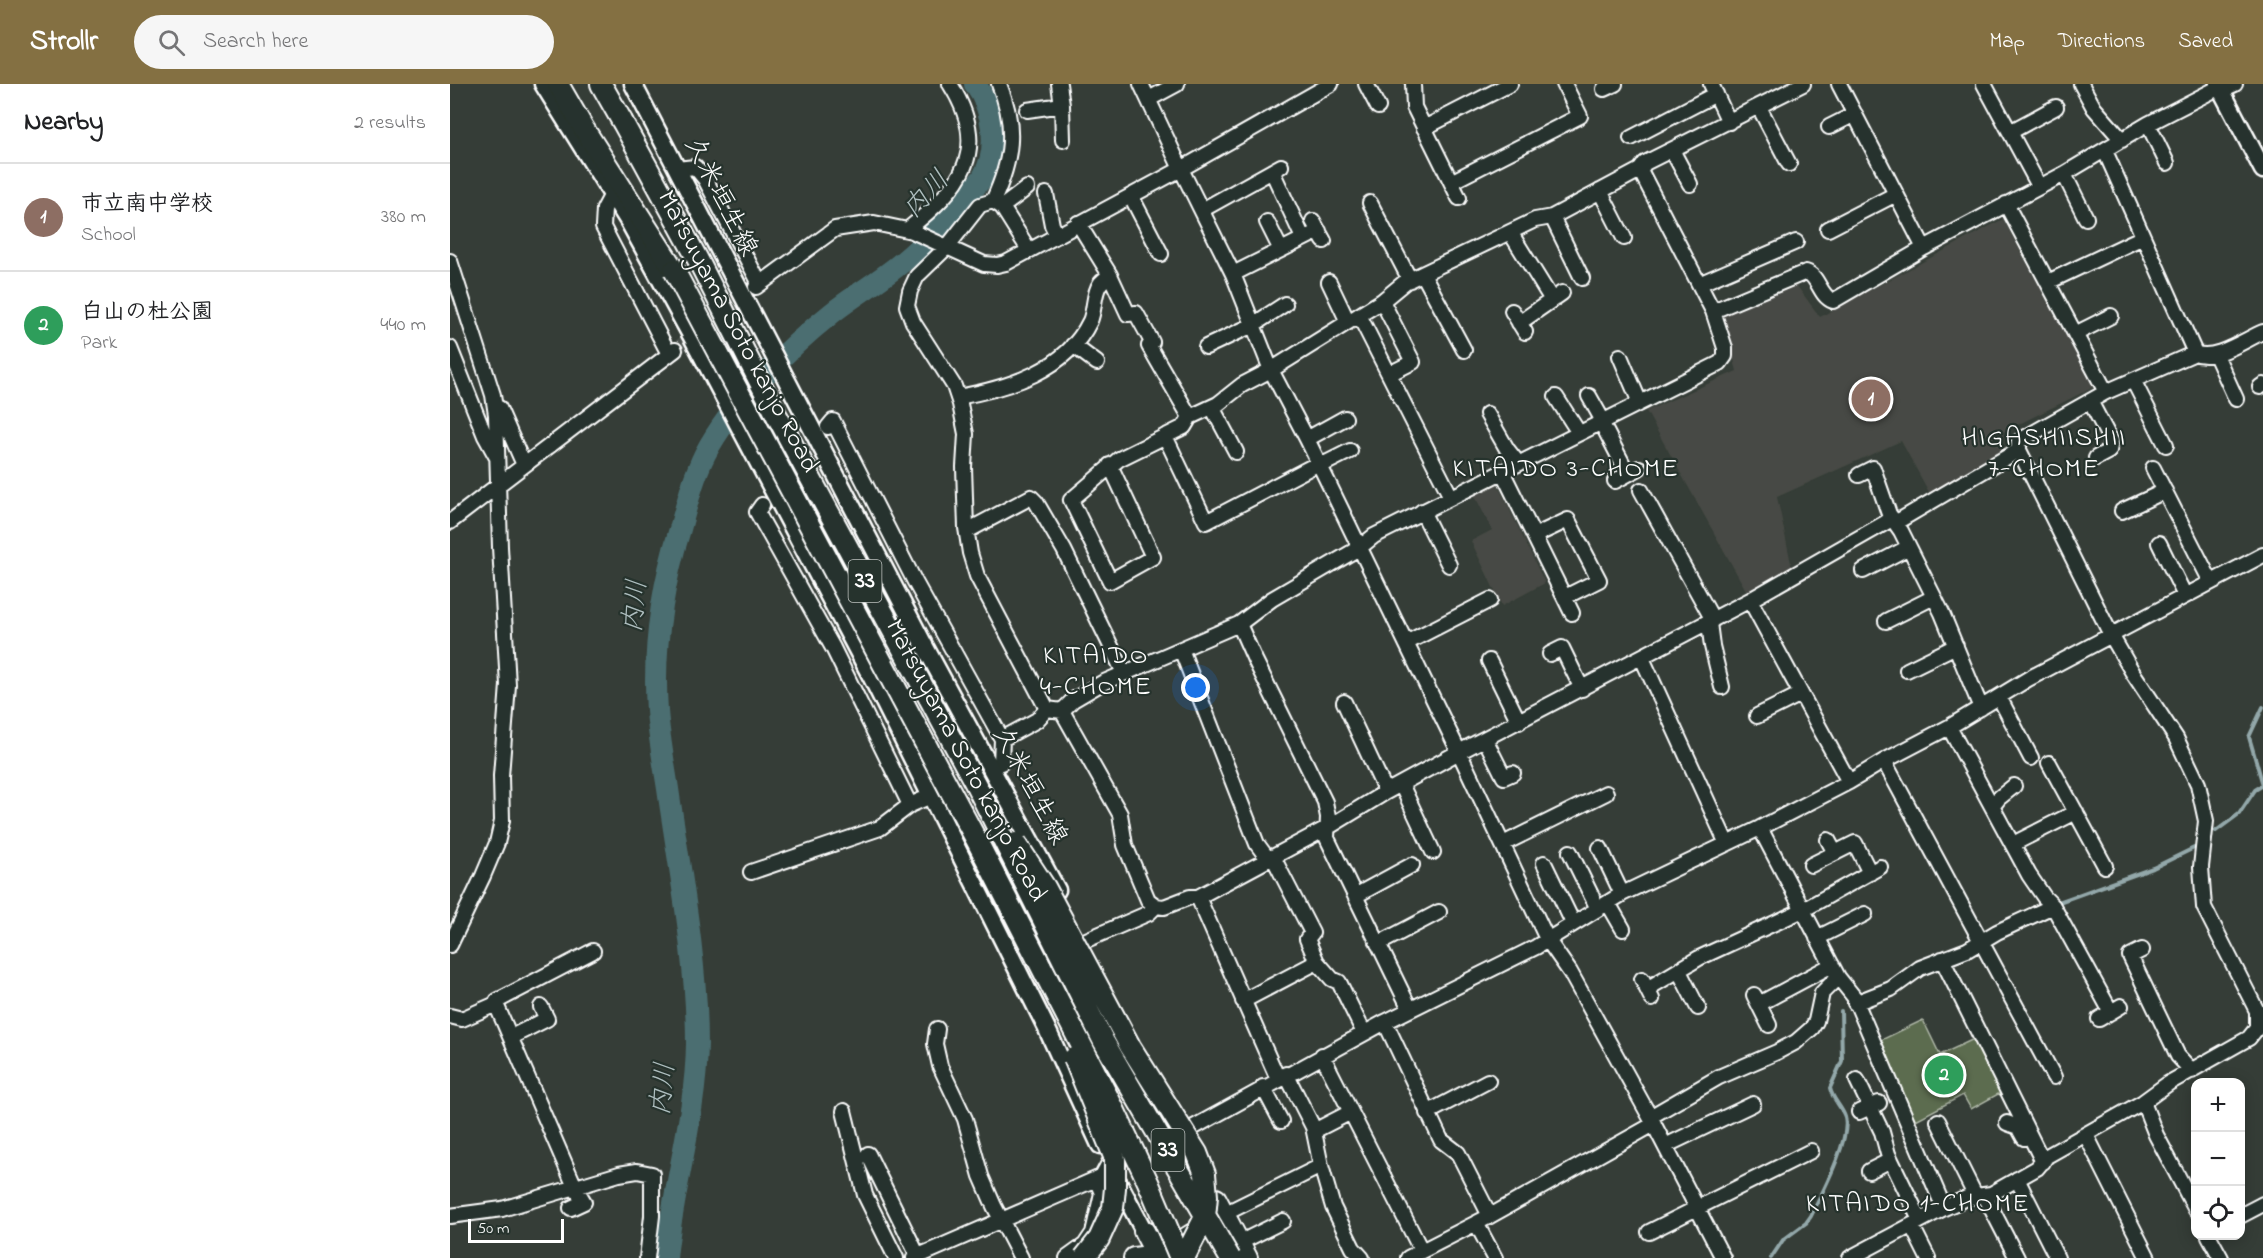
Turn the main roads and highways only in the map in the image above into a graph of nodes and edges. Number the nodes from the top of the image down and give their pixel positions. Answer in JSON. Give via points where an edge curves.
{"nodes":[{"id":1,"x":543,"y":84,"type":"edge"},
{"id":2,"x":558,"y":84,"type":"edge"},
{"id":3,"x":573,"y":84,"type":"edge"},
{"id":4,"x":601,"y":84,"type":"edge"},
{"id":5,"x":609,"y":84,"type":"edge"},
{"id":6,"x":633,"y":84,"type":"edge"},
{"id":7,"x":2224,"y":86,"type":"edge"},
{"id":8,"x":622,"y":121,"type":"junction"},
{"id":9,"x":2263,"y":170,"type":"edge"},
{"id":10,"x":674,"y":270,"type":"junction"},
{"id":11,"x":990,"y":766,"type":"junction"},
{"id":12,"x":976,"y":785,"type":"junction"},
{"id":13,"x":931,"y":796,"type":"junction"},
{"id":14,"x":977,"y":841,"type":"junction"},
{"id":15,"x":1120,"y":1008,"type":"junction"},
{"id":16,"x":1053,"y":1044,"type":"junction"},
{"id":17,"x":1220,"y":1206,"type":"junction"},
{"id":18,"x":1144,"y":1231,"type":"joint"},
{"id":19,"x":1239,"y":1253,"type":"edge"},
{"id":20,"x":1157,"y":1257,"type":"edge"},
{"id":21,"x":1084,"y":1258,"type":"edge"},
{"id":22,"x":1134,"y":1258,"type":"edge"},
{"id":23,"x":1182,"y":1258,"type":"edge"}],
"edges":[{"from":1,"to":13,"type":"main road","via":[[634,233],[714,378]]},
{"from":2,"to":10,"type":"highway","number":"33"},
{"from":3,"to":10,"type":"highway","name":"Matsuyama Soto kanjo Road","number":"33"},
{"from":4,"to":8,"type":"highway","name":"Matsuyama Soto kanjo Road","number":"33"},
{"from":5,"to":8,"type":"highway","number":"33"},
{"from":6,"to":11,"type":"main road","name":"久米垣生線"},
{"from":7,"to":9,"type":"main road"},
{"from":8,"to":12,"type":"highway","name":"Matsuyama Soto kanjo Road","number":"33","bridge":true},
{"from":10,"to":14,"type":"highway","name":"Matsuyama Soto kanjo Road","number":"33","bridge":true},
{"from":11,"to":13,"type":"main road"},
{"from":11,"to":15,"type":"main road","name":"久米垣生線"},
{"from":12,"to":19,"type":"highway","name":"Matsuyama Soto kanjo Road","number":"33","bridge":true,"via":[[1104,1042]]},
{"from":12,"to":23,"type":"highway","bridge":true,"via":[[1044,887],[1130,1046],[1197,1153],[1208,1196],[1205,1217]]},
{"from":13,"to":16,"type":"main road"},
{"from":14,"to":21,"type":"highway","bridge":true,"via":[[1020,946],[1082,1075],[1114,1158],[1113,1208],[1099,1239]]},
{"from":14,"to":23,"type":"highway","name":"Matsuyama Soto kanjo Road","number":"33","bridge":true,"via":[[1112,1105]]},
{"from":15,"to":16,"type":"main road"},
{"from":15,"to":17,"type":"main road","name":"久米垣生線"},
{"from":16,"to":18,"type":"main road"},
{"from":17,"to":19,"type":"highway"},
{"from":17,"to":20,"type":"highway"},
{"from":18,"to":20,"type":"highway"},
{"from":20,"to":22,"type":"highway"}]}
